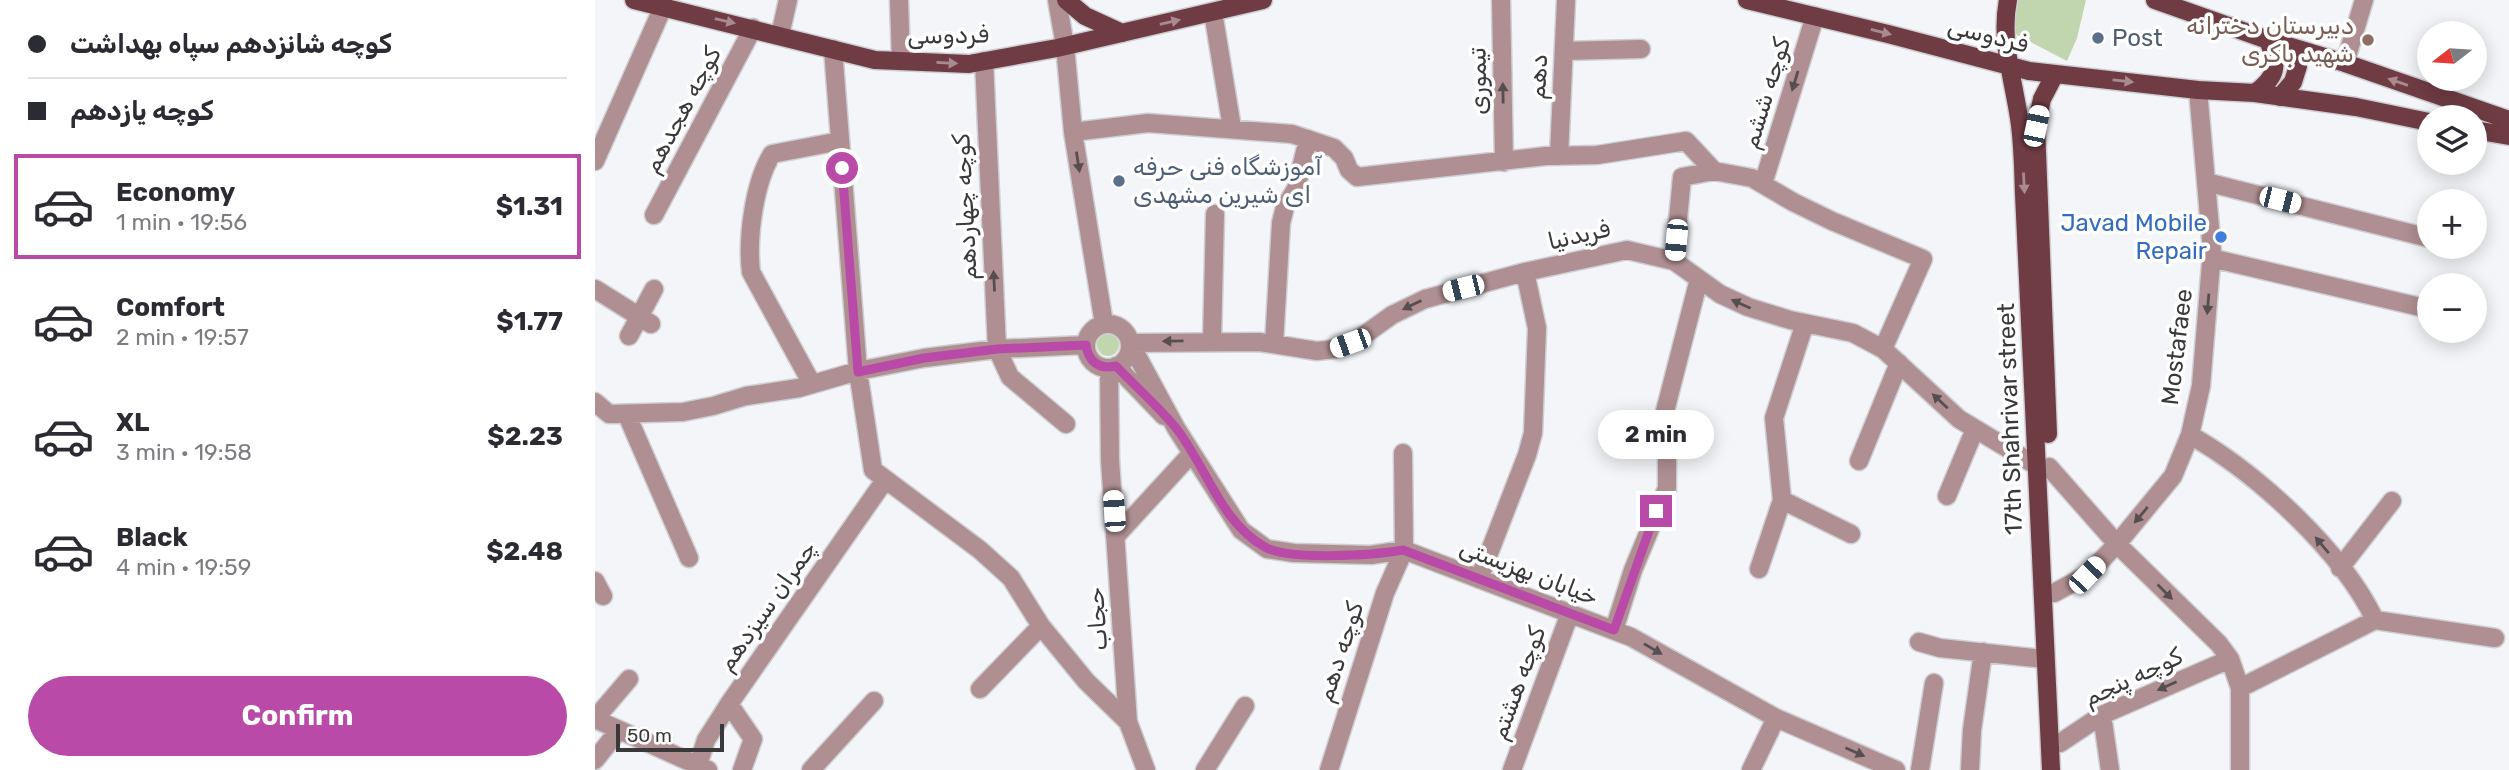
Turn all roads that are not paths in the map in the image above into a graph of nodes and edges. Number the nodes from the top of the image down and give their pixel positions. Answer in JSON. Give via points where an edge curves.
{"nodes":[{"id":1,"x":635,"y":0,"type":"edge"},
{"id":2,"x":788,"y":0,"type":"edge"},
{"id":3,"x":899,"y":0,"type":"edge"},
{"id":4,"x":1057,"y":0,"type":"edge"},
{"id":5,"x":1066,"y":0,"type":"edge"},
{"id":6,"x":1263,"y":0,"type":"edge"},
{"id":7,"x":1501,"y":0,"type":"edge"},
{"id":8,"x":1566,"y":0,"type":"edge"},
{"id":9,"x":1747,"y":0,"type":"edge"},
{"id":10,"x":2008,"y":0,"type":"edge"},
{"id":11,"x":2155,"y":0,"type":"edge"},
{"id":12,"x":2364,"y":0,"type":"edge"},
{"id":13,"x":686,"y":6,"type":"edge"},
{"id":14,"x":663,"y":7,"type":"junction"},
{"id":15,"x":1213,"y":12,"type":"junction"},
{"id":16,"x":1815,"y":16,"type":"junction"},
{"id":17,"x":753,"y":28,"type":"junction"},
{"id":18,"x":1122,"y":33,"type":"junction"},
{"id":19,"x":780,"y":35,"type":"junction"},
{"id":20,"x":2268,"y":40,"type":"junction"},
{"id":21,"x":1065,"y":46,"type":"junction"},
{"id":22,"x":2287,"y":46,"type":"junction"},
{"id":23,"x":833,"y":49,"type":"junction"},
{"id":24,"x":1641,"y":49,"type":"dead end"},
{"id":25,"x":1564,"y":51,"type":"junction"},
{"id":26,"x":901,"y":61,"type":"junction"},
{"id":27,"x":984,"y":61,"type":"junction"},
{"id":28,"x":2345,"y":63,"type":"junction"},
{"id":29,"x":2010,"y":67,"type":"junction"},
{"id":30,"x":2055,"y":74,"type":"junction"},
{"id":31,"x":2198,"y":90,"type":"junction"},
{"id":32,"x":2255,"y":93,"type":"junction"},
{"id":33,"x":2280,"y":97,"type":"junction"},
{"id":34,"x":2417,"y":120,"type":"edge"},
{"id":35,"x":2509,"y":120,"type":"edge"},
{"id":36,"x":1232,"y":128,"type":"junction"},
{"id":37,"x":1073,"y":132,"type":"junction"},
{"id":38,"x":2487,"y":132,"type":"edge"},
{"id":39,"x":2509,"y":136,"type":"edge"},
{"id":40,"x":1308,"y":139,"type":"junction"},
{"id":41,"x":840,"y":141,"type":"junction"},
{"id":42,"x":1559,"y":156,"type":"junction"},
{"id":43,"x":595,"y":161,"type":"edge"},
{"id":44,"x":1504,"y":162,"type":"junction"},
{"id":45,"x":1714,"y":171,"type":"junction"},
{"id":46,"x":2206,"y":182,"type":"junction"},
{"id":47,"x":1763,"y":184,"type":"junction"},
{"id":48,"x":1215,"y":214,"type":"dead end"},
{"id":49,"x":654,"y":215,"type":"dead end"},
{"id":50,"x":2417,"y":235,"type":"edge"},
{"id":51,"x":2211,"y":258,"type":"junction"},
{"id":52,"x":1674,"y":261,"type":"junction"},
{"id":53,"x":1525,"y":272,"type":"junction"},
{"id":54,"x":1699,"y":279,"type":"junction"},
{"id":55,"x":595,"y":289,"type":"edge"},
{"id":56,"x":654,"y":289,"type":"dead end"},
{"id":57,"x":2417,"y":306,"type":"edge"},
{"id":58,"x":645,"y":321,"type":"junction"},
{"id":59,"x":1805,"y":323,"type":"junction"},
{"id":60,"x":1104,"y":324,"type":"junction"},
{"id":61,"x":629,"y":336,"type":"dead end"},
{"id":62,"x":1213,"y":342,"type":"junction"},
{"id":63,"x":1130,"y":343,"type":"junction"},
{"id":64,"x":1274,"y":344,"type":"junction"},
{"id":65,"x":1086,"y":345,"type":"junction"},
{"id":66,"x":997,"y":349,"type":"junction"},
{"id":67,"x":1883,"y":349,"type":"junction"},
{"id":68,"x":1899,"y":363,"type":"junction"},
{"id":69,"x":1107,"y":366,"type":"junction"},
{"id":70,"x":858,"y":372,"type":"junction"},
{"id":71,"x":812,"y":384,"type":"junction"},
{"id":72,"x":595,"y":402,"type":"edge"},
{"id":73,"x":611,"y":418,"type":"edge"},
{"id":74,"x":1066,"y":424,"type":"dead end"},
{"id":75,"x":1176,"y":428,"type":"junction"},
{"id":76,"x":1975,"y":429,"type":"junction"},
{"id":77,"x":2190,"y":435,"type":"junction"},
{"id":78,"x":1192,"y":453,"type":"junction"},
{"id":79,"x":1403,"y":453,"type":"dead end"},
{"id":80,"x":1859,"y":460,"type":"dead end"},
{"id":81,"x":2043,"y":467,"type":"junction"},
{"id":82,"x":885,"y":481,"type":"junction"},
{"id":83,"x":1947,"y":496,"type":"dead end"},
{"id":84,"x":1781,"y":500,"type":"junction"},
{"id":85,"x":2392,"y":501,"type":"dead end"},
{"id":86,"x":1851,"y":534,"type":"dead end"},
{"id":87,"x":1115,"y":537,"type":"junction"},
{"id":88,"x":2117,"y":544,"type":"junction"},
{"id":89,"x":1403,"y":550,"type":"junction"},
{"id":90,"x":689,"y":558,"type":"dead end"},
{"id":91,"x":2340,"y":568,"type":"junction"},
{"id":92,"x":1759,"y":569,"type":"dead end"},
{"id":93,"x":1479,"y":579,"type":"junction"},
{"id":94,"x":2054,"y":593,"type":"junction"},
{"id":95,"x":1570,"y":613,"type":"junction"},
{"id":96,"x":2375,"y":620,"type":"junction"},
{"id":97,"x":1041,"y":626,"type":"junction"},
{"id":98,"x":1614,"y":630,"type":"junction"},
{"id":99,"x":2494,"y":638,"type":"dead end"},
{"id":100,"x":1919,"y":642,"type":"dead end"},
{"id":101,"x":1983,"y":652,"type":"junction"},
{"id":102,"x":2044,"y":659,"type":"junction"},
{"id":103,"x":2230,"y":659,"type":"junction"},
{"id":104,"x":629,"y":679,"type":"dead end"},
{"id":105,"x":1934,"y":683,"type":"dead end"},
{"id":106,"x":2241,"y":688,"type":"junction"},
{"id":107,"x":980,"y":689,"type":"dead end"},
{"id":108,"x":874,"y":701,"type":"dead end"},
{"id":109,"x":729,"y":704,"type":"junction"},
{"id":110,"x":1245,"y":706,"type":"dead end"},
{"id":111,"x":2102,"y":715,"type":"junction"},
{"id":112,"x":1776,"y":718,"type":"junction"},
{"id":113,"x":595,"y":719,"type":"edge"},
{"id":114,"x":1128,"y":722,"type":"junction"},
{"id":115,"x":619,"y":730,"type":"junction"},
{"id":116,"x":2060,"y":743,"type":"junction"},
{"id":117,"x":595,"y":760,"type":"edge"},
{"id":118,"x":703,"y":767,"type":"edge"},
{"id":119,"x":742,"y":770,"type":"edge"},
{"id":120,"x":811,"y":770,"type":"edge"},
{"id":121,"x":1146,"y":770,"type":"edge"},
{"id":122,"x":1205,"y":770,"type":"edge"},
{"id":123,"x":1329,"y":770,"type":"edge"},
{"id":124,"x":1512,"y":770,"type":"edge"},
{"id":125,"x":1751,"y":770,"type":"edge"},
{"id":126,"x":1896,"y":770,"type":"edge"},
{"id":127,"x":1920,"y":770,"type":"edge"},
{"id":128,"x":1971,"y":770,"type":"edge"},
{"id":129,"x":2051,"y":770,"type":"edge"},
{"id":130,"x":2063,"y":770,"type":"edge"},
{"id":131,"x":2110,"y":770,"type":"edge"},
{"id":132,"x":2240,"y":770,"type":"edge"}],
"edges":[{"from":1,"to":14,"type":"main road","name":"فردوسی"},
{"from":2,"to":19,"type":"street"},
{"from":3,"to":26,"type":"street"},
{"from":4,"to":21,"type":"street"},
{"from":5,"to":18,"type":"main road","via":[[1084,16]]},
{"from":6,"to":15,"type":"main road","name":"فردوسی"},
{"from":44,"to":7,"type":"street","name":"تیموری","one_way":true},
{"from":8,"to":25,"type":"street","name":"دهم"},
{"from":9,"to":16,"type":"main road","name":"فردوسی"},
{"from":10,"to":29,"type":"main road","name":"17th Shahrivar street","via":[[2004,20]]},
{"from":11,"to":20,"type":"main road"},
{"from":12,"to":28,"type":"street"},
{"from":13,"to":14,"type":"main road","name":"فردوسی"},
{"from":13,"to":17,"type":"main road","name":"فردوسی","one_way":true},
{"from":14,"to":43,"type":"street"},
{"from":18,"to":15,"type":"main road","name":"فردوسی","one_way":true},
{"from":15,"to":36,"type":"street"},
{"from":16,"to":29,"type":"main road","name":"فردوسی","one_way":true},
{"from":16,"to":47,"type":"street","name":"کوچه ششم","one_way":true},
{"from":17,"to":19,"type":"main road","name":"فردوسی"},
{"from":17,"to":49,"type":"street","name":"کوچه هجدهم"},
{"from":18,"to":21,"type":"main road","name":"فردوسی"},
{"from":19,"to":23,"type":"main road","name":"فردوسی"},
{"from":20,"to":22,"type":"main road"},
{"from":20,"to":32,"type":"main road","via":[[2275,70],[2269,83]]},
{"from":21,"to":27,"type":"main road","name":"فردوسی"},
{"from":21,"to":37,"type":"street"},
{"from":22,"to":28,"type":"main road"},
{"from":22,"to":33,"type":"main road","via":[[2298,66],[2293,82]]},
{"from":23,"to":26,"type":"main road","name":"فردوسی","via":[[874,60]]},
{"from":23,"to":41,"type":"street"},
{"from":24,"to":25,"type":"street"},
{"from":25,"to":42,"type":"street","name":"دهم"},
{"from":26,"to":27,"type":"main road","name":"فردوسی","one_way":true},
{"from":66,"to":27,"type":"street","name":"کوچه چهاردهم","one_way":true},
{"from":35,"to":28,"type":"main road","one_way":true},
{"from":29,"to":30,"type":"main road","name":"فردوسی"},
{"from":29,"to":81,"type":"main road","name":"17th Shahrivar street","one_way":true,"via":[[2020,121]]},
{"from":30,"to":31,"type":"main road","name":"فردوسی","one_way":true},
{"from":30,"to":81,"type":"main road","name":"17th Shahrivar street","via":[[2042,99],[2036,126]]},
{"from":31,"to":32,"type":"main road","name":"فردوسی"},
{"from":31,"to":46,"type":"street","name":"Mostafaee"},
{"from":32,"to":33,"type":"main road","name":"فردوسی"},
{"from":33,"to":34,"type":"main road","name":"فردوسی"},
{"from":36,"to":37,"type":"street","via":[[1148,123]]},
{"from":36,"to":40,"type":"street"},
{"from":37,"to":60,"type":"street","one_way":true},
{"from":38,"to":39,"type":"main road"},
{"from":40,"to":44,"type":"street","via":[[1334,148],[1357,177]]},
{"from":40,"to":64,"type":"street","via":[[1296,189],[1281,223]]},
{"from":41,"to":70,"type":"street"},
{"from":41,"to":71,"type":"street","via":[[772,154],[764,167],[748,251],[751,272]]},
{"from":42,"to":44,"type":"street"},
{"from":42,"to":45,"type":"street","via":[[1686,141]]},
{"from":45,"to":47,"type":"street"},
{"from":45,"to":52,"type":"street","name":"کوچه ششم","via":[[1682,177]]},
{"from":46,"to":50,"type":"street"},
{"from":46,"to":51,"type":"street","name":"Mostafaee"},
{"from":47,"to":67,"type":"street","via":[[1832,221],[1923,258]]},
{"from":48,"to":62,"type":"street"},
{"from":51,"to":57,"type":"street"},
{"from":51,"to":77,"type":"street","name":"Mostafaee","one_way":true,"via":[[2201,386]]},
{"from":52,"to":53,"type":"street","name":"فریدنیا","via":[[1627,250]]},
{"from":52,"to":54,"type":"street","name":"فریدنیا"},
{"from":53,"to":64,"type":"street","name":"فریدنیا","one_way":true,"via":[[1425,299],[1335,349]]},
{"from":53,"to":93,"type":"street","via":[[1537,328],[1533,433]]},
{"from":59,"to":54,"type":"street","name":"فریدنیا","one_way":true,"via":[[1748,307]]},
{"from":54,"to":98,"type":"street","via":[[1663,419],[1667,488]]},
{"from":55,"to":58,"type":"street"},
{"from":56,"to":58,"type":"street"},
{"from":58,"to":61,"type":"street"},
{"from":59,"to":67,"type":"street","name":"فریدنیا","via":[[1853,333]]},
{"from":59,"to":84,"type":"street","via":[[1774,418]]},
{"from":60,"to":63,"type":"street","via":[[1118,326]]},
{"from":60,"to":65,"type":"street","via":[[1091,331]]},
{"from":62,"to":63,"type":"street","name":"فریدنیا","one_way":true},
{"from":62,"to":64,"type":"street","name":"فریدنیا"},
{"from":63,"to":69,"type":"street","via":[[1127,357]]},
{"from":63,"to":75,"type":"street","name":"خیابان بهزیستی"},
{"from":65,"to":66,"type":"street"},
{"from":65,"to":69,"type":"street","via":[[1087,352]]},
{"from":66,"to":70,"type":"street"},
{"from":66,"to":74,"type":"street","via":[[1010,377]]},
{"from":67,"to":68,"type":"street","name":"فریدنیا"},
{"from":76,"to":68,"type":"street","name":"فریدنیا","one_way":true},
{"from":68,"to":80,"type":"street"},
{"from":69,"to":75,"type":"street","name":"خیابان بهزیستی"},
{"from":69,"to":87,"type":"street","name":"حجاب"},
{"from":70,"to":71,"type":"street"},
{"from":70,"to":82,"type":"street","via":[[873,471]]},
{"from":71,"to":73,"type":"street","via":[[683,412]]},
{"from":72,"to":73,"type":"street"},
{"from":73,"to":90,"type":"street"},
{"from":75,"to":78,"type":"street","name":"خیابان بهزیستی"},
{"from":76,"to":81,"type":"street","name":"فریدنیا"},
{"from":76,"to":83,"type":"street"},
{"from":77,"to":88,"type":"street","name":"Mostafaee","one_way":true,"via":[[2173,476]]},
{"from":91,"to":77,"type":"street","one_way":true,"via":[[2308,529],[2267,491]]},
{"from":78,"to":87,"type":"street"},
{"from":78,"to":89,"type":"street","name":"خیابان بهزیستی","via":[[1241,530],[1267,549],[1327,555]]},
{"from":79,"to":89,"type":"street"},
{"from":81,"to":88,"type":"street","name":"فریدنیا"},
{"from":81,"to":94,"type":"main road","name":"17th Shahrivar street"},
{"from":81,"to":102,"type":"main road","name":"17th Shahrivar street"},
{"from":82,"to":97,"type":"street","via":[[1011,578]]},
{"from":82,"to":109,"type":"street","name":"چمران سیزدهم"},
{"from":84,"to":86,"type":"street"},
{"from":84,"to":92,"type":"street"},
{"from":85,"to":91,"type":"street"},
{"from":87,"to":114,"type":"street","name":"حجاب"},
{"from":88,"to":94,"type":"street","name":"Mostafaee","via":[[2087,575]]},
{"from":88,"to":103,"type":"street","name":"فریدنیا","one_way":true},
{"from":89,"to":93,"type":"street","name":"خیابان بهزیستی"},
{"from":89,"to":123,"type":"street","name":"کوچه دهم"},
{"from":91,"to":96,"type":"street"},
{"from":93,"to":95,"type":"street","name":"خیابان بهزیستی"},
{"from":94,"to":116,"type":"main road","name":"17th Shahrivar street"},
{"from":95,"to":98,"type":"street","name":"خیابان بهزیستی"},
{"from":95,"to":124,"type":"street","name":"کوچه هشتم"},
{"from":96,"to":99,"type":"street"},
{"from":96,"to":106,"type":"street"},
{"from":97,"to":107,"type":"street"},
{"from":97,"to":114,"type":"street","via":[[1086,681]]},
{"from":98,"to":112,"type":"street","name":"خیابان بهزیستی","one_way":true},
{"from":100,"to":101,"type":"street"},
{"from":101,"to":102,"type":"street"},
{"from":101,"to":128,"type":"street"},
{"from":102,"to":129,"type":"main road","name":"17th Shahrivar street"},
{"from":103,"to":106,"type":"street"},
{"from":103,"to":111,"type":"street","name":"کوچه پنجم","one_way":true},
{"from":104,"to":113,"type":"street"},
{"from":105,"to":127,"type":"street"},
{"from":106,"to":132,"type":"street"},
{"from":108,"to":120,"type":"street"},
{"from":109,"to":118,"type":"street","name":"چمران سیزدهم","via":[[706,740]]},
{"from":109,"to":119,"type":"street","via":[[753,738]]},
{"from":110,"to":122,"type":"street"},
{"from":111,"to":116,"type":"street","name":"کوچه پنجم"},
{"from":111,"to":131,"type":"street"},
{"from":112,"to":125,"type":"street"},
{"from":112,"to":126,"type":"street","name":"خیابان بهزیستی","one_way":true},
{"from":113,"to":115,"type":"street"},
{"from":114,"to":121,"type":"street","name":"حجاب"},
{"from":115,"to":117,"type":"street"},
{"from":115,"to":118,"type":"street"},
{"from":116,"to":130,"type":"main road","name":"17th Shahrivar street"}]}
